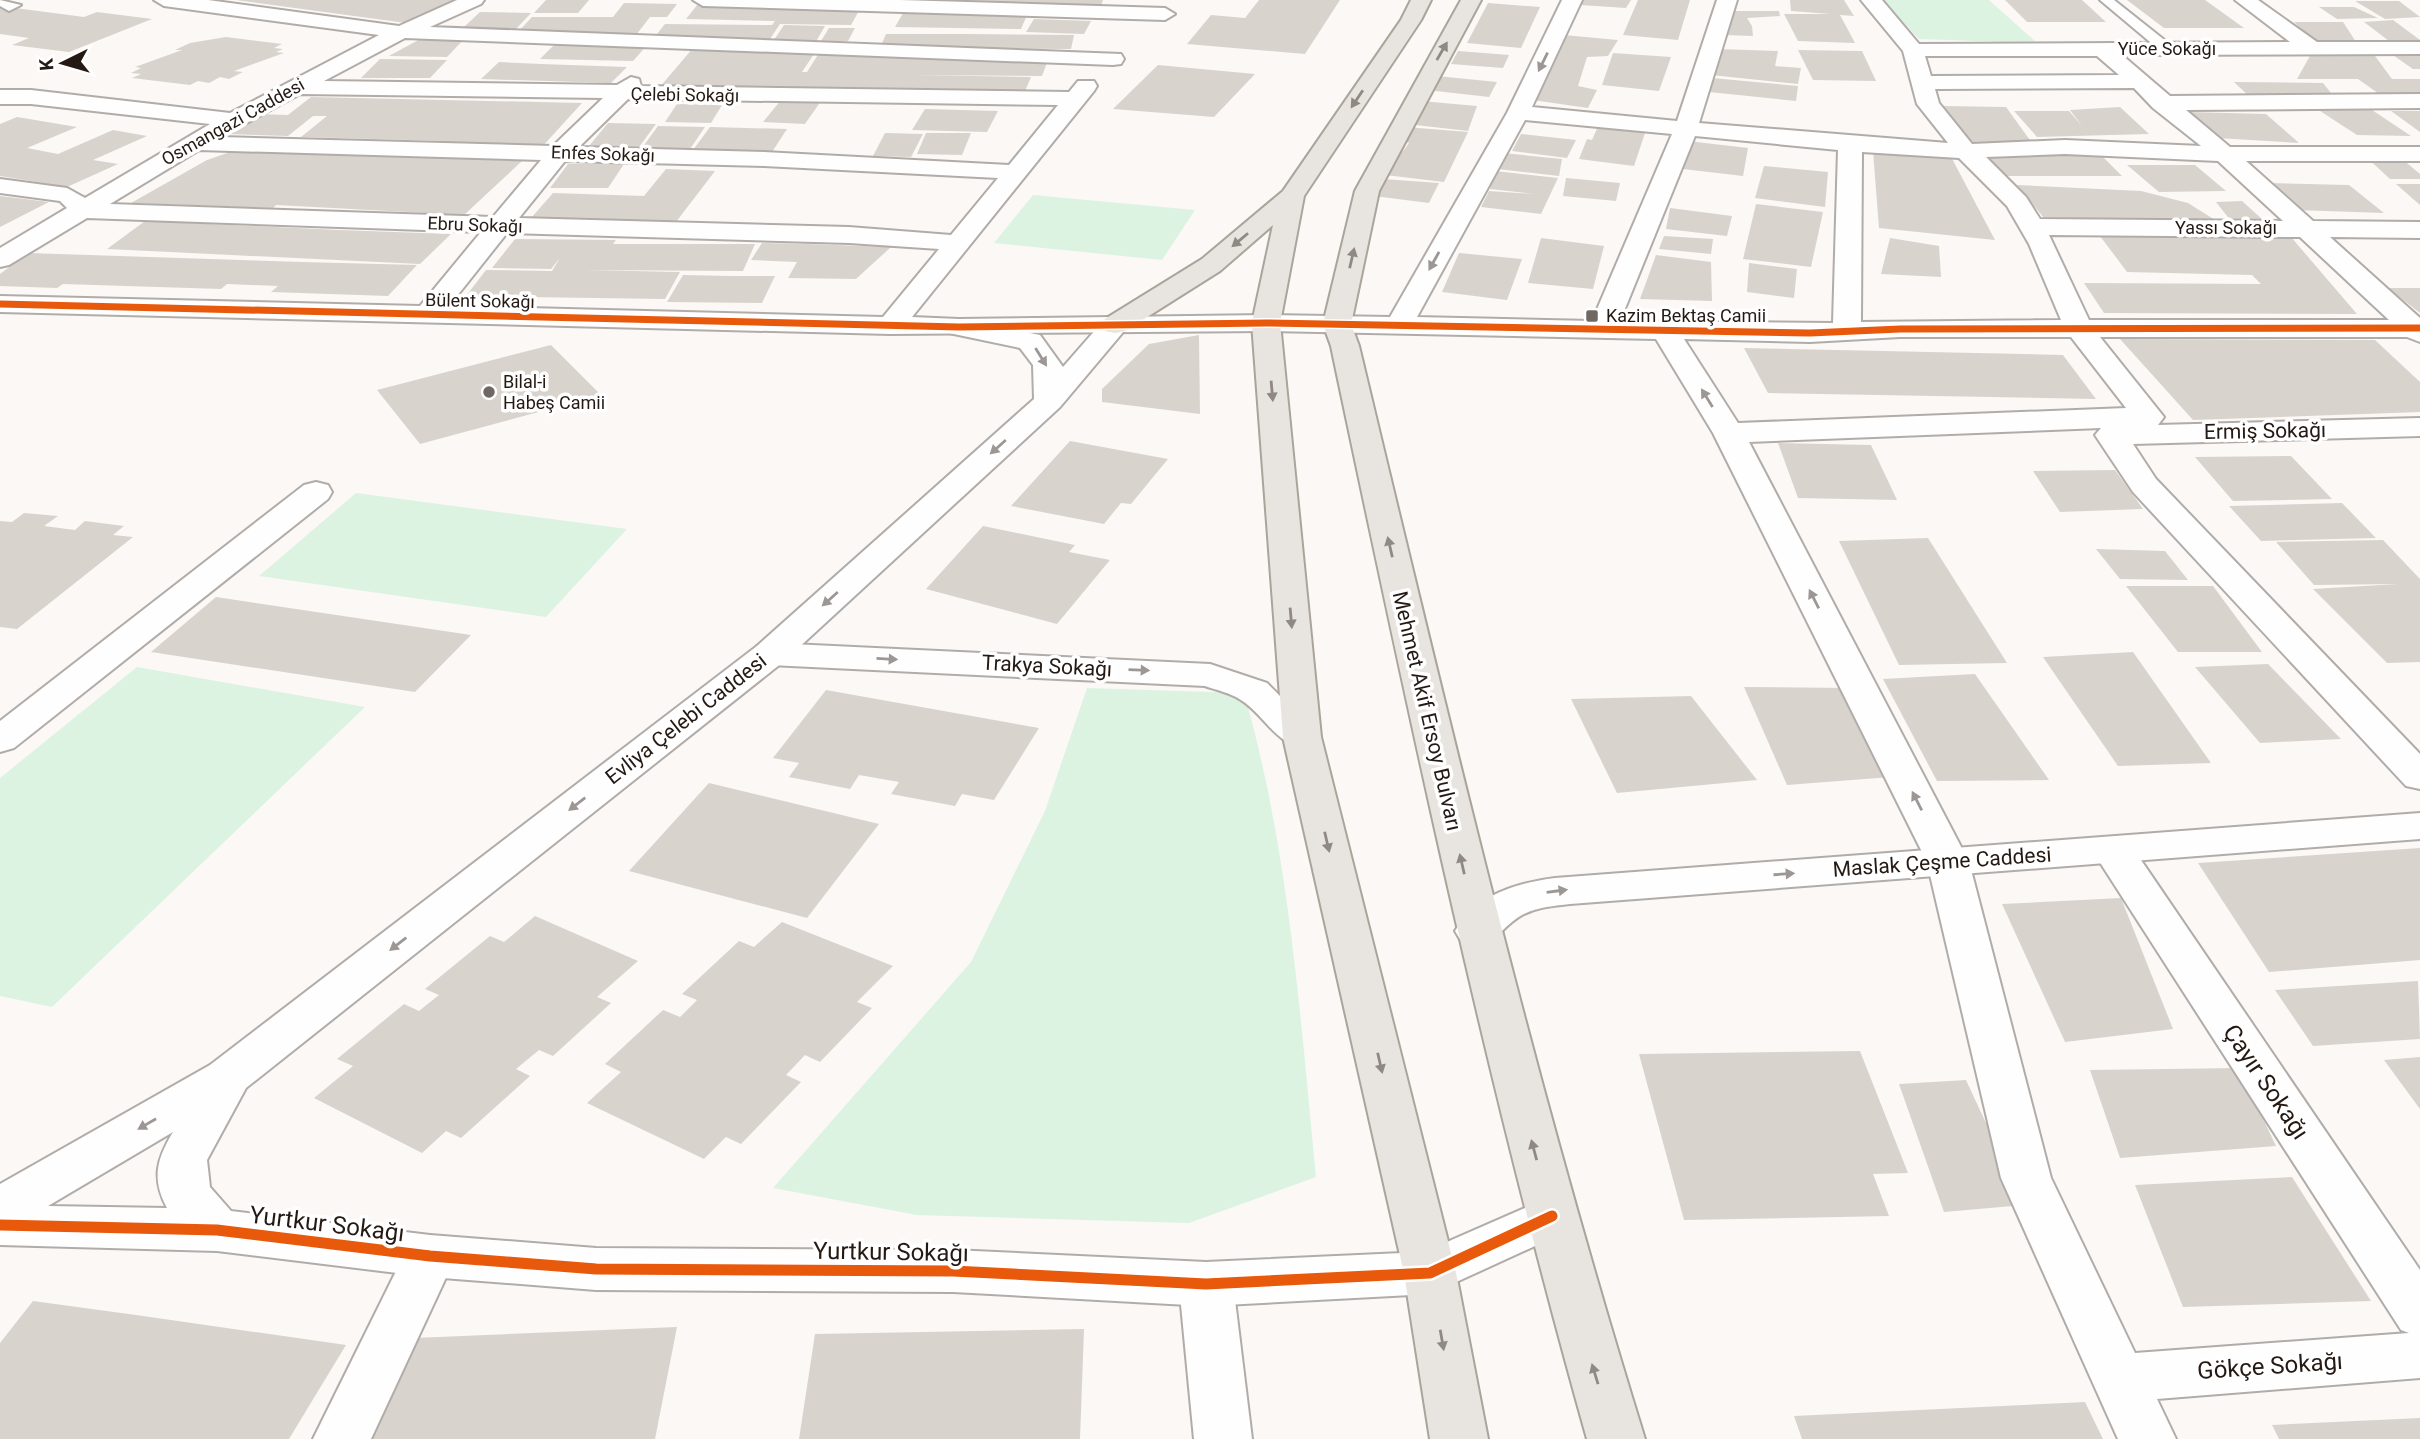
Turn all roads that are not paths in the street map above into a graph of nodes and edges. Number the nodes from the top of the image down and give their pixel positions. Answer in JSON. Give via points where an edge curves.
{"nodes":[{"id":1,"x":164,"y":0,"type":"edge"},
{"id":2,"x":474,"y":0,"type":"edge"},
{"id":3,"x":703,"y":0,"type":"edge"},
{"id":4,"x":1420,"y":0,"type":"edge"},
{"id":5,"x":1471,"y":0,"type":"edge"},
{"id":6,"x":1572,"y":0,"type":"edge"},
{"id":7,"x":1727,"y":0,"type":"edge"},
{"id":8,"x":1871,"y":0,"type":"edge"},
{"id":9,"x":2106,"y":0,"type":"edge"},
{"id":10,"x":2245,"y":0,"type":"edge"},
{"id":11,"x":895,"y":3,"type":"edge"},
{"id":12,"x":1171,"y":7,"type":"edge"},
{"id":13,"x":401,"y":32,"type":"junction"},
{"id":14,"x":668,"y":42,"type":"junction"},
{"id":15,"x":2101,"y":48,"type":"junction"},
{"id":16,"x":2420,"y":48,"type":"edge"},
{"id":17,"x":851,"y":49,"type":"junction"},
{"id":18,"x":2167,"y":49,"type":"junction"},
{"id":19,"x":2313,"y":49,"type":"junction"},
{"id":20,"x":1913,"y":50,"type":"junction"},
{"id":21,"x":1113,"y":59,"type":"junction"},
{"id":22,"x":2139,"y":81,"type":"junction"},
{"id":23,"x":1925,"y":83,"type":"junction"},
{"id":24,"x":296,"y":87,"type":"junction"},
{"id":25,"x":623,"y":94,"type":"junction"},
{"id":26,"x":0,"y":97,"type":"edge"},
{"id":27,"x":1073,"y":99,"type":"junction"},
{"id":28,"x":2420,"y":101,"type":"edge"},
{"id":29,"x":2161,"y":103,"type":"junction"},
{"id":30,"x":1518,"y":113,"type":"junction"},
{"id":31,"x":233,"y":120,"type":"junction"},
{"id":32,"x":1686,"y":129,"type":"junction"},
{"id":33,"x":193,"y":143,"type":"junction"},
{"id":34,"x":1850,"y":144,"type":"junction"},
{"id":35,"x":1966,"y":151,"type":"junction"},
{"id":36,"x":559,"y":153,"type":"junction"},
{"id":37,"x":2224,"y":154,"type":"junction"},
{"id":38,"x":2420,"y":154,"type":"edge"},
{"id":39,"x":1013,"y":172,"type":"junction"},
{"id":40,"x":0,"y":186,"type":"edge"},
{"id":41,"x":1292,"y":196,"type":"junction"},
{"id":42,"x":84,"y":210,"type":"junction"},
{"id":43,"x":499,"y":226,"type":"junction"},
{"id":44,"x":2033,"y":227,"type":"junction"},
{"id":45,"x":2305,"y":229,"type":"junction"},
{"id":46,"x":2420,"y":230,"type":"edge"},
{"id":47,"x":957,"y":243,"type":"junction"},
{"id":48,"x":0,"y":259,"type":"edge"},
{"id":49,"x":0,"y":304,"type":"edge"},
{"id":50,"x":427,"y":315,"type":"junction"},
{"id":51,"x":1266,"y":323,"type":"junction"},
{"id":52,"x":1337,"y":324,"type":"junction"},
{"id":53,"x":1115,"y":325,"type":"junction"},
{"id":54,"x":1399,"y":325,"type":"junction"},
{"id":55,"x":890,"y":326,"type":"junction"},
{"id":56,"x":959,"y":327,"type":"junction"},
{"id":57,"x":1604,"y":329,"type":"junction"},
{"id":58,"x":2079,"y":329,"type":"junction"},
{"id":59,"x":2417,"y":330,"type":"edge"},
{"id":60,"x":1665,"y":331,"type":"junction"},
{"id":61,"x":1847,"y":331,"type":"junction"},
{"id":62,"x":1049,"y":401,"type":"junction"},
{"id":63,"x":2149,"y":417,"type":"junction"},
{"id":64,"x":2420,"y":427,"type":"edge"},
{"id":65,"x":1729,"y":433,"type":"junction"},
{"id":66,"x":2111,"y":435,"type":"junction"},
{"id":67,"x":316,"y":492,"type":"dead end"},
{"id":68,"x":770,"y":653,"type":"junction"},
{"id":69,"x":1302,"y":737,"type":"junction"},
{"id":70,"x":0,"y":740,"type":"edge"},
{"id":71,"x":2420,"y":777,"type":"edge"},
{"id":72,"x":2420,"y":826,"type":"edge"},
{"id":73,"x":2113,"y":850,"type":"junction"},
{"id":74,"x":1948,"y":862,"type":"junction"},
{"id":75,"x":1477,"y":931,"type":"junction"},
{"id":76,"x":227,"y":1077,"type":"junction"},
{"id":77,"x":0,"y":1209,"type":"edge"},
{"id":78,"x":1552,"y":1216,"type":"junction"},
{"id":79,"x":0,"y":1225,"type":"edge"},
{"id":80,"x":217,"y":1230,"type":"junction"},
{"id":81,"x":430,"y":1256,"type":"junction"},
{"id":82,"x":1430,"y":1273,"type":"junction"},
{"id":83,"x":1206,"y":1283,"type":"junction"},
{"id":84,"x":2420,"y":1314,"type":"edge"},
{"id":85,"x":2420,"y":1355,"type":"edge"},
{"id":86,"x":2119,"y":1378,"type":"junction"},
{"id":87,"x":342,"y":1439,"type":"edge"},
{"id":88,"x":1223,"y":1439,"type":"edge"},
{"id":89,"x":1459,"y":1439,"type":"edge"},
{"id":90,"x":1616,"y":1439,"type":"edge"},
{"id":91,"x":2147,"y":1439,"type":"edge"}],
"edges":[{"from":1,"to":13,"type":"street"},
{"from":2,"to":13,"type":"street","name":"Osmangazi Caddesi"},
{"from":3,"to":11,"type":"street"},
{"from":4,"to":41,"type":"main road","one_way":true},
{"from":52,"to":5,"type":"main road","name":"Mehmet Akif Ersoy Bulvarı","one_way":true,"via":[[1367,191]]},
{"from":6,"to":30,"type":"street","one_way":true},
{"from":7,"to":32,"type":"street"},
{"from":8,"to":20,"type":"street"},
{"from":9,"to":18,"type":"lane"},
{"from":10,"to":19,"type":"street"},
{"from":11,"to":12,"type":"street"},
{"from":11,"to":17,"type":"street"},
{"from":12,"to":21,"type":"street"},
{"from":13,"to":14,"type":"street"},
{"from":13,"to":24,"type":"street","name":"Osmangazi Caddesi"},
{"from":14,"to":17,"type":"street"},
{"from":14,"to":25,"type":"street"},
{"from":15,"to":18,"type":"street","name":"Yüce Sokağı"},
{"from":15,"to":20,"type":"street","name":"Yüce Sokağı"},
{"from":15,"to":22,"type":"street"},
{"from":16,"to":19,"type":"street","name":"Yüce Sokağı"},
{"from":17,"to":21,"type":"street"},
{"from":18,"to":19,"type":"street","name":"Yüce Sokağı"},
{"from":20,"to":23,"type":"street"},
{"from":21,"to":27,"type":"street"},
{"from":22,"to":23,"type":"street"},
{"from":22,"to":29,"type":"street"},
{"from":23,"to":35,"type":"street","via":[[1928,104]]},
{"from":24,"to":25,"type":"street","name":"Çelebi Sokağı"},
{"from":24,"to":31,"type":"street","name":"Osmangazi Caddesi"},
{"from":25,"to":27,"type":"street","name":"Çelebi Sokağı"},
{"from":25,"to":36,"type":"street"},
{"from":26,"to":31,"type":"street"},
{"from":27,"to":39,"type":"street"},
{"from":28,"to":29,"type":"street"},
{"from":29,"to":37,"type":"street"},
{"from":30,"to":32,"type":"street"},
{"from":30,"to":54,"type":"street","one_way":true},
{"from":31,"to":33,"type":"street","name":"Osmangazi Caddesi"},
{"from":32,"to":34,"type":"street"},
{"from":32,"to":57,"type":"street"},
{"from":33,"to":36,"type":"street","name":"Enfes Sokağı"},
{"from":33,"to":42,"type":"street","name":"Osmangazi Caddesi"},
{"from":34,"to":35,"type":"street"},
{"from":34,"to":61,"type":"street"},
{"from":35,"to":37,"type":"street","via":[[2064,147]]},
{"from":35,"to":44,"type":"street","via":[[2017,201]]},
{"from":36,"to":39,"type":"street","name":"Enfes Sokağı"},
{"from":36,"to":43,"type":"street"},
{"from":37,"to":38,"type":"street"},
{"from":37,"to":45,"type":"street"},
{"from":39,"to":47,"type":"street"},
{"from":40,"to":42,"type":"street","name":"Ebru Sokağı","via":[[67,195]]},
{"from":41,"to":51,"type":"main road"},
{"from":41,"to":53,"type":"main road","one_way":true,"via":[[1211,265]]},
{"from":42,"to":43,"type":"street","name":"Ebru Sokağı"},
{"from":42,"to":48,"type":"street","name":"Osmangazi Caddesi"},
{"from":43,"to":47,"type":"street","name":"Ebru Sokağı","via":[[849,235]]},
{"from":43,"to":50,"type":"street"},
{"from":44,"to":45,"type":"street","name":"Yassı Sokağı"},
{"from":44,"to":58,"type":"street"},
{"from":45,"to":46,"type":"street","name":"Yassı Sokağı"},
{"from":45,"to":59,"type":"street"},
{"from":47,"to":55,"type":"street"},
{"from":49,"to":50,"type":"street","name":"Bülent Sokağı"},
{"from":50,"to":55,"type":"street","name":"Bülent Sokağı"},
{"from":51,"to":52,"type":"street"},
{"from":51,"to":53,"type":"street"},
{"from":51,"to":69,"type":"main road","one_way":true},
{"from":52,"to":54,"type":"street"},
{"from":75,"to":52,"type":"main road","name":"Mehmet Akif Ersoy Bulvarı","one_way":true},
{"from":53,"to":56,"type":"street"},
{"from":53,"to":62,"type":"street","name":"Evliya Çelebi Caddesi"},
{"from":54,"to":57,"type":"street"},
{"from":55,"to":56,"type":"street","name":"Bülent Sokağı"},
{"from":56,"to":62,"type":"street","one_way":true,"via":[[1030,341],[1048,365]]},
{"from":57,"to":60,"type":"street"},
{"from":58,"to":59,"type":"street"},
{"from":58,"to":61,"type":"street"},
{"from":58,"to":63,"type":"street"},
{"from":60,"to":61,"type":"street"},
{"from":65,"to":60,"type":"street","one_way":true},
{"from":62,"to":68,"type":"street","name":"Evliya Çelebi Caddesi","one_way":true},
{"from":63,"to":65,"type":"street"},
{"from":63,"to":66,"type":"street"},
{"from":64,"to":66,"type":"street","name":"Ermiş Sokağı"},
{"from":74,"to":65,"type":"street","one_way":true},
{"from":66,"to":71,"type":"street","via":[[2144,485]]},
{"from":67,"to":70,"type":"street"},
{"from":68,"to":69,"type":"street","name":"Trakya Sokağı","one_way":true,"via":[[1210,675],[1254,691]]},
{"from":68,"to":76,"type":"street","name":"Evliya Çelebi Caddesi","one_way":true},
{"from":69,"to":82,"type":"main road","one_way":true},
{"from":72,"to":73,"type":"street","name":"Maslak Çeşme Caddesi"},
{"from":73,"to":74,"type":"street","name":"Maslak Çeşme Caddesi"},
{"from":73,"to":84,"type":"street","name":"Çayır Sokağı"},
{"from":75,"to":74,"type":"street","name":"Maslak Çeşme Caddesi","one_way":true,"via":[[1493,912],[1523,896]]},
{"from":74,"to":86,"type":"street","via":[[2026,1178]]},
{"from":78,"to":75,"type":"main road","name":"Mehmet Akif Ersoy Bulvarı","one_way":true},
{"from":76,"to":77,"type":"street","name":"Evliya Çelebi Caddesi","one_way":true},
{"from":76,"to":80,"type":"street","name":"Evliya Çelebi Caddesi","via":[[182,1160],[185,1194]]},
{"from":78,"to":82,"type":"street","name":"Yurtkur Sokağı"},
{"from":90,"to":78,"type":"main road","name":"Mehmet Akif Ersoy Bulvarı","one_way":true},
{"from":79,"to":80,"type":"street"},
{"from":80,"to":81,"type":"street","name":"Yurtkur Sokağı"},
{"from":81,"to":83,"type":"street","name":"Yurtkur Sokağı","via":[[596,1269],[953,1271]]},
{"from":81,"to":87,"type":"street"},
{"from":82,"to":83,"type":"street","name":"Yurtkur Sokağı"},
{"from":82,"to":89,"type":"main road","one_way":true},
{"from":83,"to":88,"type":"street"},
{"from":85,"to":86,"type":"street","name":"Gökçe Sokağı"},
{"from":86,"to":91,"type":"street"}]}
